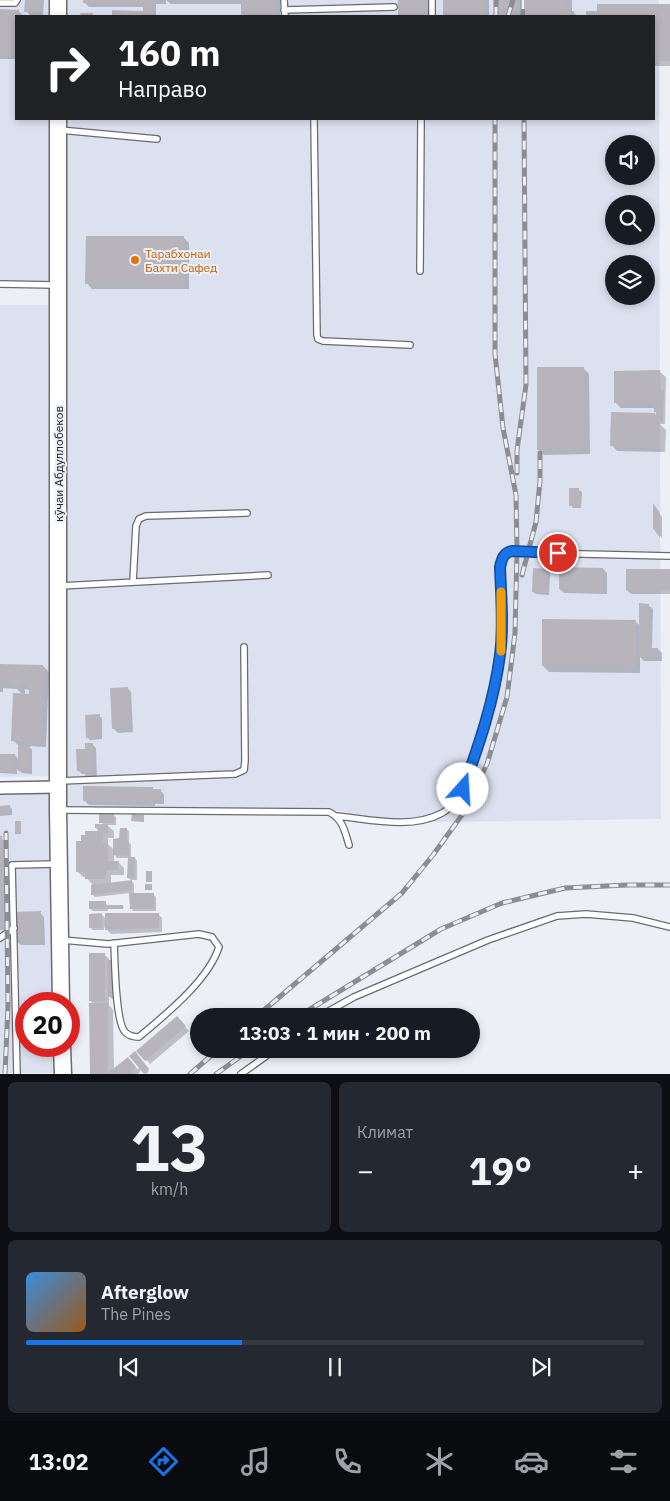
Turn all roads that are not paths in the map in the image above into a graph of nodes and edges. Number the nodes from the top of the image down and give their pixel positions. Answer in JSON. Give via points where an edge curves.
{"nodes":[{"id":1,"x":16,"y":0,"type":"edge"},
{"id":2,"x":58,"y":0,"type":"edge"},
{"id":3,"x":284,"y":0,"type":"edge"},
{"id":4,"x":432,"y":0,"type":"edge"},
{"id":5,"x":0,"y":3,"type":"edge"},
{"id":6,"x":394,"y":8,"type":"dead end"},
{"id":7,"x":284,"y":13,"type":"edge"},
{"id":8,"x":58,"y":15,"type":"edge"},
{"id":9,"x":432,"y":15,"type":"edge"},
{"id":10,"x":314,"y":120,"type":"edge"},
{"id":11,"x":421,"y":120,"type":"edge"},
{"id":12,"x":58,"y":124,"type":"edge"},
{"id":13,"x":157,"y":139,"type":"dead end"},
{"id":14,"x":420,"y":271,"type":"dead end"},
{"id":15,"x":0,"y":284,"type":"edge"},
{"id":16,"x":58,"y":285,"type":"junction"},
{"id":17,"x":410,"y":345,"type":"dead end"},
{"id":18,"x":247,"y":512,"type":"dead end"},
{"id":19,"x":670,"y":556,"type":"edge"},
{"id":20,"x":268,"y":575,"type":"dead end"},
{"id":21,"x":133,"y":582,"type":"junction"},
{"id":22,"x":58,"y":586,"type":"junction"},
{"id":23,"x":244,"y":647,"type":"dead end"},
{"id":24,"x":58,"y":784,"type":"junction"},
{"id":25,"x":0,"y":788,"type":"edge"},
{"id":26,"x":58,"y":810,"type":"junction"},
{"id":27,"x":337,"y":816,"type":"junction"},
{"id":28,"x":349,"y":846,"type":"dead end"},
{"id":29,"x":59,"y":863,"type":"junction"},
{"id":30,"x":670,"y":927,"type":"edge"},
{"id":31,"x":14,"y":928,"type":"junction"},
{"id":32,"x":0,"y":938,"type":"edge"},
{"id":33,"x":60,"y":940,"type":"junction"},
{"id":34,"x":114,"y":943,"type":"junction"},
{"id":35,"x":61,"y":992,"type":"edge"},
{"id":36,"x":335,"y":1008,"type":"edge"},
{"id":37,"x":62,"y":1057,"type":"edge"},
{"id":38,"x":264,"y":1058,"type":"edge"},
{"id":39,"x":16,"y":1074,"type":"edge"},
{"id":40,"x":63,"y":1074,"type":"edge"},
{"id":41,"x":242,"y":1074,"type":"edge"}],
"edges":[{"from":1,"to":5,"type":"lane","via":[[15,3]]},
{"from":2,"to":8,"type":"street"},
{"from":3,"to":7,"type":"lane"},
{"from":4,"to":9,"type":"lane"},
{"from":6,"to":7,"type":"lane"},
{"from":10,"to":17,"type":"lane","via":[[318,340]]},
{"from":11,"to":14,"type":"lane"},
{"from":12,"to":13,"type":"lane"},
{"from":12,"to":16,"type":"street","name":"кӯчаи Абдуллобеков"},
{"from":15,"to":16,"type":"lane"},
{"from":16,"to":22,"type":"street","name":"кӯчаи Абдуллобеков"},
{"from":18,"to":21,"type":"lane","via":[[146,516],[139,519]]},
{"from":19,"to":27,"type":"lane","via":[[507,552],[500,567],[500,654],[492,700],[467,780],[456,802],[442,813],[410,822]]},
{"from":20,"to":21,"type":"lane"},
{"from":21,"to":22,"type":"lane"},
{"from":22,"to":24,"type":"street","name":"кӯчаи Абдуллобеков"},
{"from":23,"to":24,"type":"lane","via":[[244,770],[235,774]]},
{"from":24,"to":25,"type":"street"},
{"from":24,"to":26,"type":"street","name":"кӯчаи Абдуллобеков"},
{"from":26,"to":27,"type":"lane","via":[[308,811],[329,812]]},
{"from":26,"to":29,"type":"street","name":"кӯчаи Абдуллобеков"},
{"from":27,"to":28,"type":"lane"},
{"from":29,"to":31,"type":"lane","via":[[12,865]]},
{"from":29,"to":33,"type":"street","name":"кӯчаи Абдуллобеков"},
{"from":30,"to":36,"type":"lane","via":[[633,918],[586,914],[557,916],[488,940]]},
{"from":31,"to":32,"type":"lane"},
{"from":31,"to":39,"type":"lane"},
{"from":33,"to":34,"type":"lane"},
{"from":33,"to":35,"type":"street","name":"кӯчаи Абдуллобеков"},
{"from":34,"to":34,"type":"lane","via":[[199,934],[212,937],[219,947],[216,958],[183,1000],[139,1037],[132,1037],[124,1031],[119,1019]]},
{"from":37,"to":40,"type":"street"},
{"from":38,"to":41,"type":"lane"}]}
